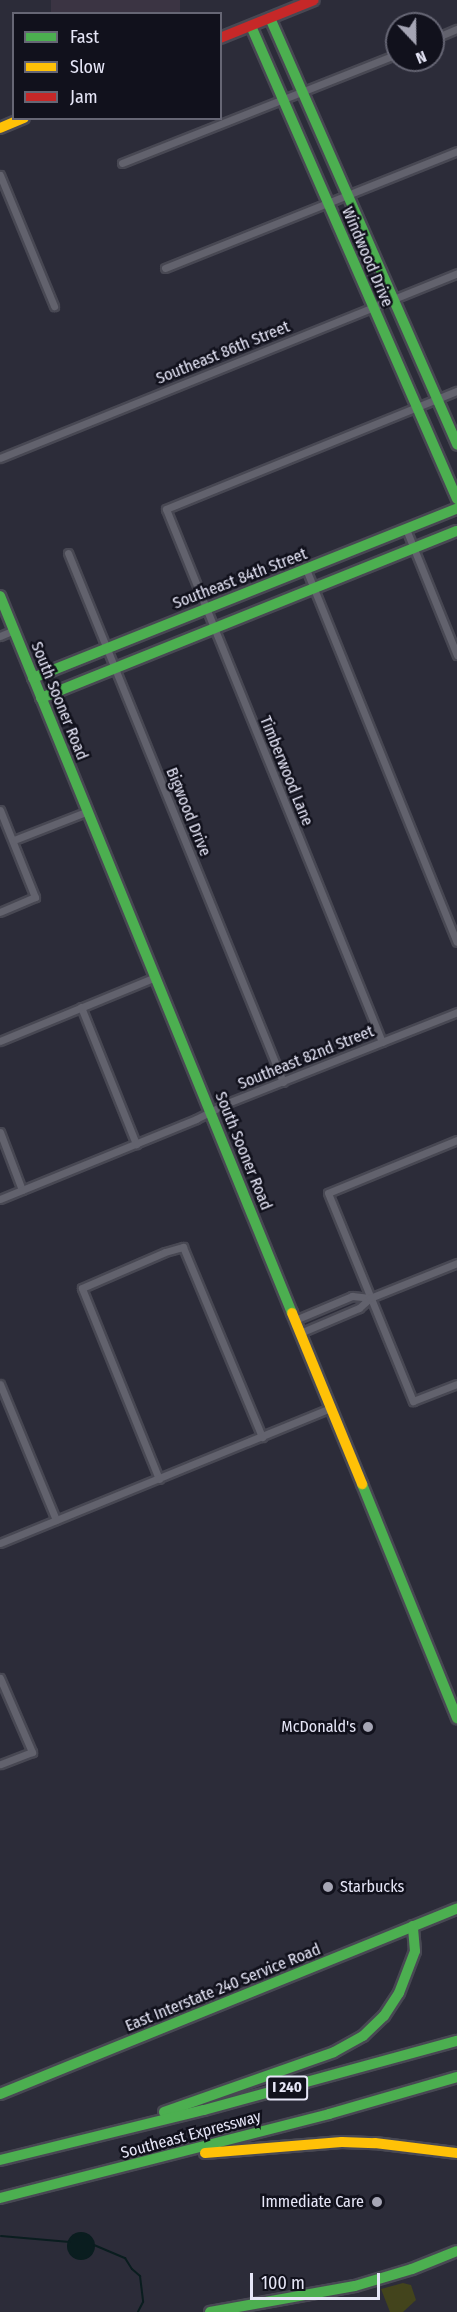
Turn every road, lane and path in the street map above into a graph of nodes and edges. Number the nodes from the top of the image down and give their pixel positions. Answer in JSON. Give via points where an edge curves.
{"nodes":[{"id":1,"x":314,"y":0,"type":"edge"},
{"id":2,"x":270,"y":18,"type":"junction"},
{"id":3,"x":250,"y":26,"type":"junction"},
{"id":4,"x":222,"y":37,"type":"edge"},
{"id":5,"x":385,"y":59,"type":"edge"},
{"id":6,"x":302,"y":92,"type":"junction"},
{"id":7,"x":282,"y":100,"type":"junction"},
{"id":8,"x":19,"y":120,"type":"edge"},
{"id":9,"x":0,"y":128,"type":"edge"},
{"id":10,"x":457,"y":151,"type":"edge"},
{"id":11,"x":122,"y":164,"type":"dead end"},
{"id":12,"x":0,"y":175,"type":"edge"},
{"id":13,"x":349,"y":196,"type":"junction"},
{"id":14,"x":328,"y":204,"type":"junction"},
{"id":15,"x":165,"y":268,"type":"dead end"},
{"id":16,"x":457,"y":273,"type":"edge"},
{"id":17,"x":393,"y":299,"type":"junction"},
{"id":18,"x":54,"y":306,"type":"dead end"},
{"id":19,"x":373,"y":307,"type":"junction"},
{"id":20,"x":457,"y":391,"type":"edge"},
{"id":21,"x":437,"y":399,"type":"junction"},
{"id":22,"x":417,"y":408,"type":"junction"},
{"id":23,"x":457,"y":445,"type":"edge"},
{"id":24,"x":0,"y":458,"type":"edge"},
{"id":25,"x":457,"y":499,"type":"edge"},
{"id":26,"x":457,"y":508,"type":"edge"},
{"id":27,"x":406,"y":529,"type":"junction"},
{"id":28,"x":457,"y":531,"type":"edge"},
{"id":29,"x":414,"y":548,"type":"junction"},
{"id":30,"x":68,"y":553,"type":"dead end"},
{"id":31,"x":306,"y":569,"type":"junction"},
{"id":32,"x":315,"y":589,"type":"junction"},
{"id":33,"x":0,"y":596,"type":"edge"},
{"id":34,"x":207,"y":608,"type":"junction"},
{"id":35,"x":215,"y":628,"type":"junction"},
{"id":36,"x":14,"y":630,"type":"junction"},
{"id":37,"x":0,"y":636,"type":"edge"},
{"id":38,"x":106,"y":648,"type":"junction"},
{"id":39,"x":457,"y":655,"type":"edge"},
{"id":40,"x":115,"y":668,"type":"junction"},
{"id":41,"x":33,"y":678,"type":"junction"},
{"id":42,"x":41,"y":698,"type":"junction"},
{"id":43,"x":0,"y":810,"type":"edge"},
{"id":44,"x":88,"y":811,"type":"junction"},
{"id":45,"x":14,"y":840,"type":"junction"},
{"id":46,"x":0,"y":912,"type":"edge"},
{"id":47,"x":457,"y":942,"type":"edge"},
{"id":48,"x":155,"y":977,"type":"junction"},
{"id":49,"x":81,"y":1008,"type":"junction"},
{"id":50,"x":457,"y":1012,"type":"edge"},
{"id":51,"x":0,"y":1041,"type":"edge"},
{"id":52,"x":382,"y":1042,"type":"junction"},
{"id":53,"x":282,"y":1083,"type":"junction"},
{"id":54,"x":211,"y":1112,"type":"junction"},
{"id":55,"x":0,"y":1132,"type":"edge"},
{"id":56,"x":457,"y":1140,"type":"edge"},
{"id":57,"x":136,"y":1144,"type":"junction"},
{"id":58,"x":22,"y":1190,"type":"junction"},
{"id":59,"x":0,"y":1199,"type":"edge"},
{"id":60,"x":457,"y":1263,"type":"edge"},
{"id":61,"x":370,"y":1298,"type":"junction"},
{"id":62,"x":295,"y":1320,"type":"junction"},
{"id":63,"x":300,"y":1333,"type":"junction"},
{"id":64,"x":0,"y":1384,"type":"edge"},
{"id":65,"x":457,"y":1384,"type":"edge"},
{"id":66,"x":331,"y":1408,"type":"junction"},
{"id":67,"x":262,"y":1437,"type":"junction"},
{"id":68,"x":159,"y":1479,"type":"junction"},
{"id":69,"x":56,"y":1520,"type":"junction"},
{"id":70,"x":0,"y":1543,"type":"edge"},
{"id":71,"x":0,"y":1678,"type":"edge"},
{"id":72,"x":457,"y":1718,"type":"edge"},
{"id":73,"x":0,"y":1764,"type":"edge"},
{"id":74,"x":457,"y":1908,"type":"edge"},
{"id":75,"x":413,"y":1926,"type":"junction"},
{"id":76,"x":457,"y":2041,"type":"edge"},
{"id":77,"x":457,"y":2077,"type":"edge"},
{"id":78,"x":0,"y":2094,"type":"edge"},
{"id":79,"x":116,"y":2132,"type":"junction"},
{"id":80,"x":457,"y":2153,"type":"edge"},
{"id":81,"x":170,"y":2156,"type":"junction"},
{"id":82,"x":0,"y":2160,"type":"edge"},
{"id":83,"x":0,"y":2198,"type":"edge"},
{"id":84,"x":457,"y":2251,"type":"edge"},
{"id":85,"x":210,"y":2312,"type":"edge"}],
"edges":[{"from":1,"to":2,"type":"main road"},
{"from":2,"to":3,"type":"main road"},
{"from":2,"to":6,"type":"main road","name":"Windwood Drive"},
{"from":3,"to":4,"type":"main road"},
{"from":3,"to":7,"type":"main road","name":"Windwood Drive"},
{"from":5,"to":6,"type":"street"},
{"from":6,"to":7,"type":"street"},
{"from":6,"to":13,"type":"main road","name":"Windwood Drive"},
{"from":7,"to":11,"type":"street"},
{"from":7,"to":14,"type":"main road","name":"Windwood Drive"},
{"from":8,"to":9,"type":"main road"},
{"from":10,"to":13,"type":"street"},
{"from":12,"to":18,"type":"street"},
{"from":13,"to":14,"type":"street"},
{"from":13,"to":17,"type":"main road","name":"Windwood Drive"},
{"from":14,"to":15,"type":"street"},
{"from":14,"to":19,"type":"main road","name":"Windwood Drive"},
{"from":16,"to":17,"type":"street","name":"Southeast 86th Street"},
{"from":17,"to":19,"type":"street","name":"Southeast 86th Street"},
{"from":17,"to":21,"type":"main road","name":"Windwood Drive"},
{"from":19,"to":22,"type":"main road","name":"Windwood Drive"},
{"from":19,"to":24,"type":"street","name":"Southeast 86th Street"},
{"from":20,"to":21,"type":"street"},
{"from":21,"to":22,"type":"street"},
{"from":21,"to":23,"type":"main road","name":"Windwood Drive"},
{"from":22,"to":25,"type":"main road","name":"Windwood Drive"},
{"from":22,"to":34,"type":"street","name":"Timberwood Lane","via":[[166,509]]},
{"from":26,"to":27,"type":"main road","name":"Southeast 84th Street"},
{"from":27,"to":29,"type":"street"},
{"from":27,"to":31,"type":"main road","name":"Southeast 84th Street"},
{"from":28,"to":29,"type":"main road"},
{"from":29,"to":32,"type":"main road"},
{"from":29,"to":39,"type":"street"},
{"from":30,"to":38,"type":"street","name":"Bigwood Drive"},
{"from":31,"to":32,"type":"street"},
{"from":31,"to":34,"type":"main road","name":"Southeast 84th Street"},
{"from":32,"to":35,"type":"main road"},
{"from":32,"to":47,"type":"street"},
{"from":33,"to":36,"type":"main road","name":"South Sooner Road"},
{"from":34,"to":35,"type":"street","name":"Timberwood Lane"},
{"from":34,"to":38,"type":"main road","name":"Southeast 84th Street"},
{"from":35,"to":40,"type":"main road"},
{"from":35,"to":52,"type":"street","name":"Timberwood Lane"},
{"from":36,"to":37,"type":"street"},
{"from":36,"to":41,"type":"main road","name":"South Sooner Road"},
{"from":38,"to":40,"type":"street","name":"Bigwood Drive"},
{"from":38,"to":41,"type":"main road","name":"Southeast 84th Street"},
{"from":40,"to":42,"type":"main road"},
{"from":40,"to":53,"type":"street","name":"Bigwood Drive"},
{"from":41,"to":42,"type":"main road","name":"South Sooner Road"},
{"from":42,"to":44,"type":"main road","name":"South Sooner Road"},
{"from":43,"to":45,"type":"street"},
{"from":44,"to":45,"type":"street"},
{"from":44,"to":48,"type":"main road","name":"South Sooner Road"},
{"from":45,"to":46,"type":"street","via":[[35,897]]},
{"from":48,"to":49,"type":"street"},
{"from":48,"to":54,"type":"main road","name":"South Sooner Road"},
{"from":49,"to":51,"type":"street"},
{"from":49,"to":57,"type":"street"},
{"from":50,"to":52,"type":"street","name":"Southeast 82nd Street"},
{"from":52,"to":53,"type":"street","name":"Southeast 82nd Street"},
{"from":53,"to":54,"type":"street","name":"Southeast 82nd Street"},
{"from":54,"to":57,"type":"street","name":"Southeast 82nd Street"},
{"from":54,"to":62,"type":"main road","name":"South Sooner Road"},
{"from":55,"to":58,"type":"street"},
{"from":56,"to":61,"type":"street","via":[[328,1193]]},
{"from":57,"to":58,"type":"street","name":"Southeast 82nd Street"},
{"from":58,"to":59,"type":"street","name":"Southeast 82nd Street"},
{"from":60,"to":61,"type":"street"},
{"from":61,"to":62,"type":"street","via":[[352,1296]]},
{"from":61,"to":63,"type":"street","via":[[359,1308]]},
{"from":61,"to":65,"type":"street","via":[[413,1401]]},
{"from":62,"to":63,"type":"main road","name":"South Sooner Road"},
{"from":63,"to":66,"type":"main road","name":"South Sooner Road"},
{"from":64,"to":69,"type":"street"},
{"from":66,"to":67,"type":"street"},
{"from":66,"to":72,"type":"main road","name":"South Sooner Road"},
{"from":67,"to":68,"type":"street"},
{"from":67,"to":68,"type":"street","via":[[183,1247],[82,1288]]},
{"from":68,"to":69,"type":"street"},
{"from":69,"to":70,"type":"street"},
{"from":71,"to":73,"type":"street","via":[[32,1752]]},
{"from":74,"to":75,"type":"main road","name":"East Interstate 240 Service Road"},
{"from":75,"to":78,"type":"main road","name":"East Interstate 240 Service Road"},
{"from":75,"to":79,"type":"main road","via":[[415,1951],[403,1986],[384,2016],[363,2036],[334,2052],[199,2098]]},
{"from":76,"to":79,"type":"main road","name":"Southeast Expressway","number":"I 240"},
{"from":77,"to":81,"type":"main road","name":"Southeast Expressway","number":"I 240"},
{"from":79,"to":82,"type":"main road","name":"Southeast Expressway","number":"I 240"},
{"from":80,"to":81,"type":"main road","via":[[342,2142]]},
{"from":81,"to":83,"type":"main road","name":"Southeast Expressway","number":"I 240"},
{"from":84,"to":85,"type":"main road","via":[[355,2286]]}]}
